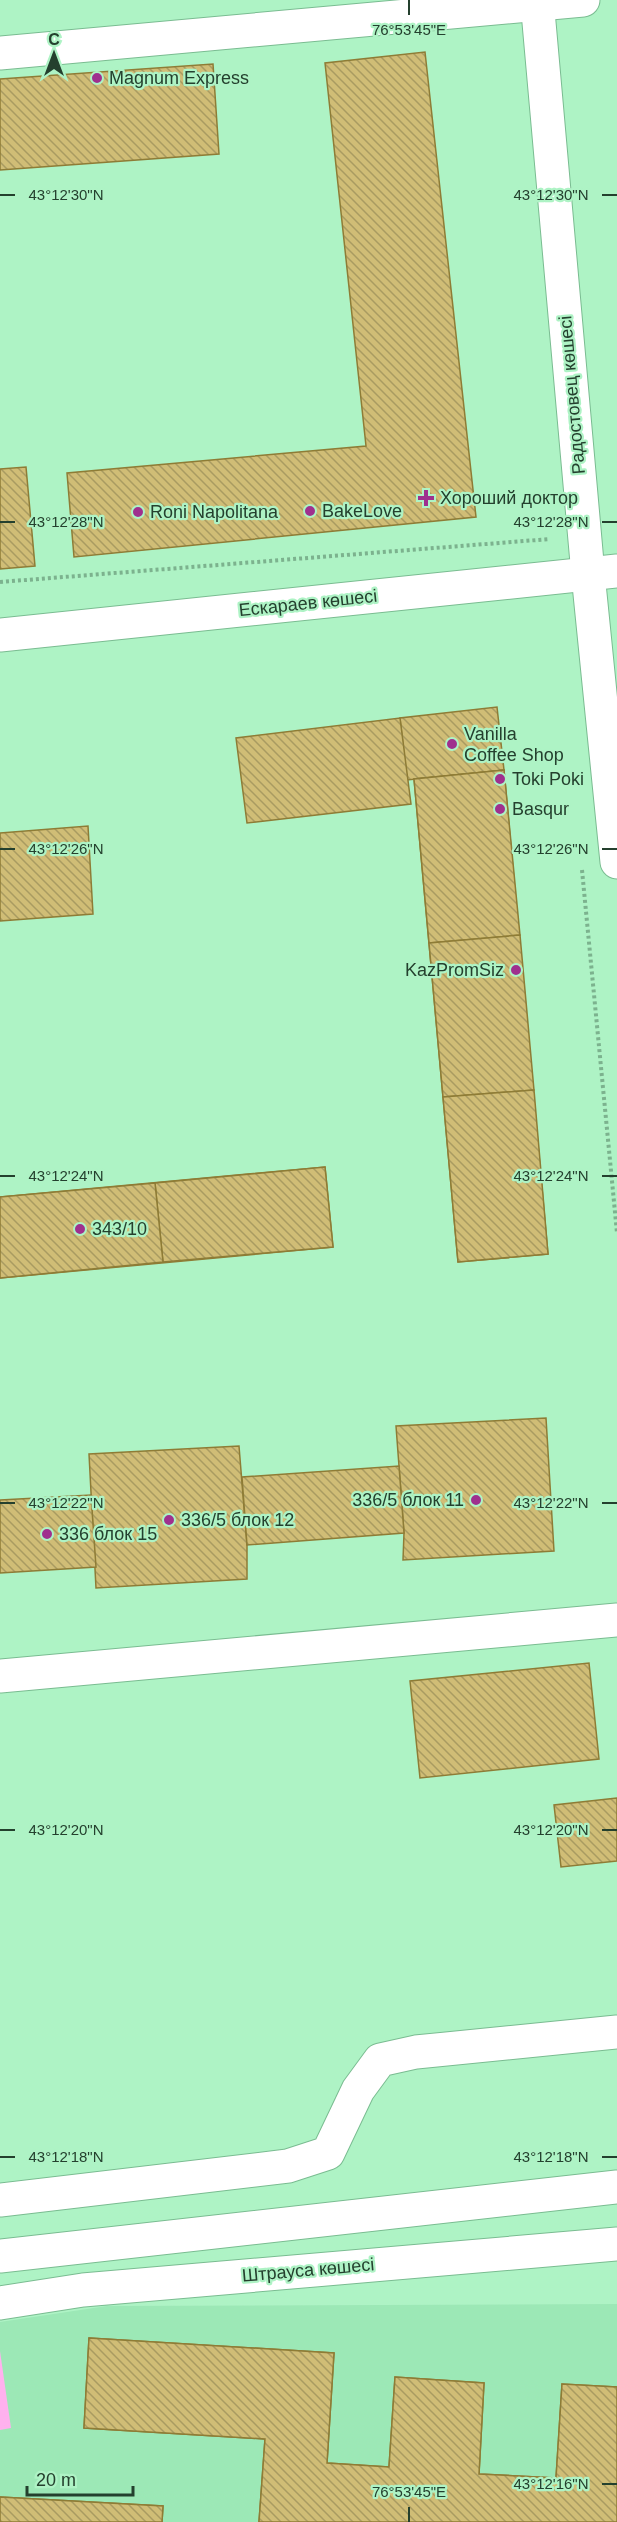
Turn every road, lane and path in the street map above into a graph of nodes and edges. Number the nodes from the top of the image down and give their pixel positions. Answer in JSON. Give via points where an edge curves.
{"nodes":[{"id":1,"x":583,"y":0,"type":"edge"},
{"id":2,"x":537,"y":2,"type":"edge"},
{"id":3,"x":0,"y":53,"type":"edge"},
{"id":4,"x":585,"y":536,"type":"junction"},
{"id":5,"x":602,"y":573,"type":"edge"},
{"id":6,"x":0,"y":582,"type":"edge"},
{"id":7,"x":0,"y":635,"type":"edge"},
{"id":8,"x":617,"y":862,"type":"edge"},
{"id":9,"x":581,"y":864,"type":"dead end"},
{"id":10,"x":617,"y":1233,"type":"edge"},
{"id":11,"x":617,"y":1620,"type":"edge"},
{"id":12,"x":0,"y":1676,"type":"edge"},
{"id":13,"x":617,"y":2032,"type":"edge"},
{"id":14,"x":617,"y":2187,"type":"edge"},
{"id":15,"x":0,"y":2200,"type":"edge"},
{"id":16,"x":617,"y":2244,"type":"edge"},
{"id":17,"x":0,"y":2256,"type":"edge"},
{"id":18,"x":0,"y":2303,"type":"edge"}],
"edges":[{"from":1,"to":2,"type":"street"},
{"from":2,"to":3,"type":"street"},
{"from":2,"to":4,"type":"street","name":"Радостовец көшесі"},
{"from":4,"to":5,"type":"street","name":"Радостовец көшесі"},
{"from":4,"to":6,"type":"path"},
{"from":5,"to":7,"type":"street","name":"Ескараев көшесі"},
{"from":5,"to":8,"type":"street","name":"Радостовец көшесі"},
{"from":9,"to":10,"type":"path"},
{"from":11,"to":12,"type":"street"},
{"from":13,"to":15,"type":"street","via":[[416,2052],[380,2060],[358,2090],[328,2153],[288,2166]]},
{"from":14,"to":17,"type":"street"},
{"from":16,"to":18,"type":"street","name":"Штрауса көшесі","via":[[83,2290]]}]}
